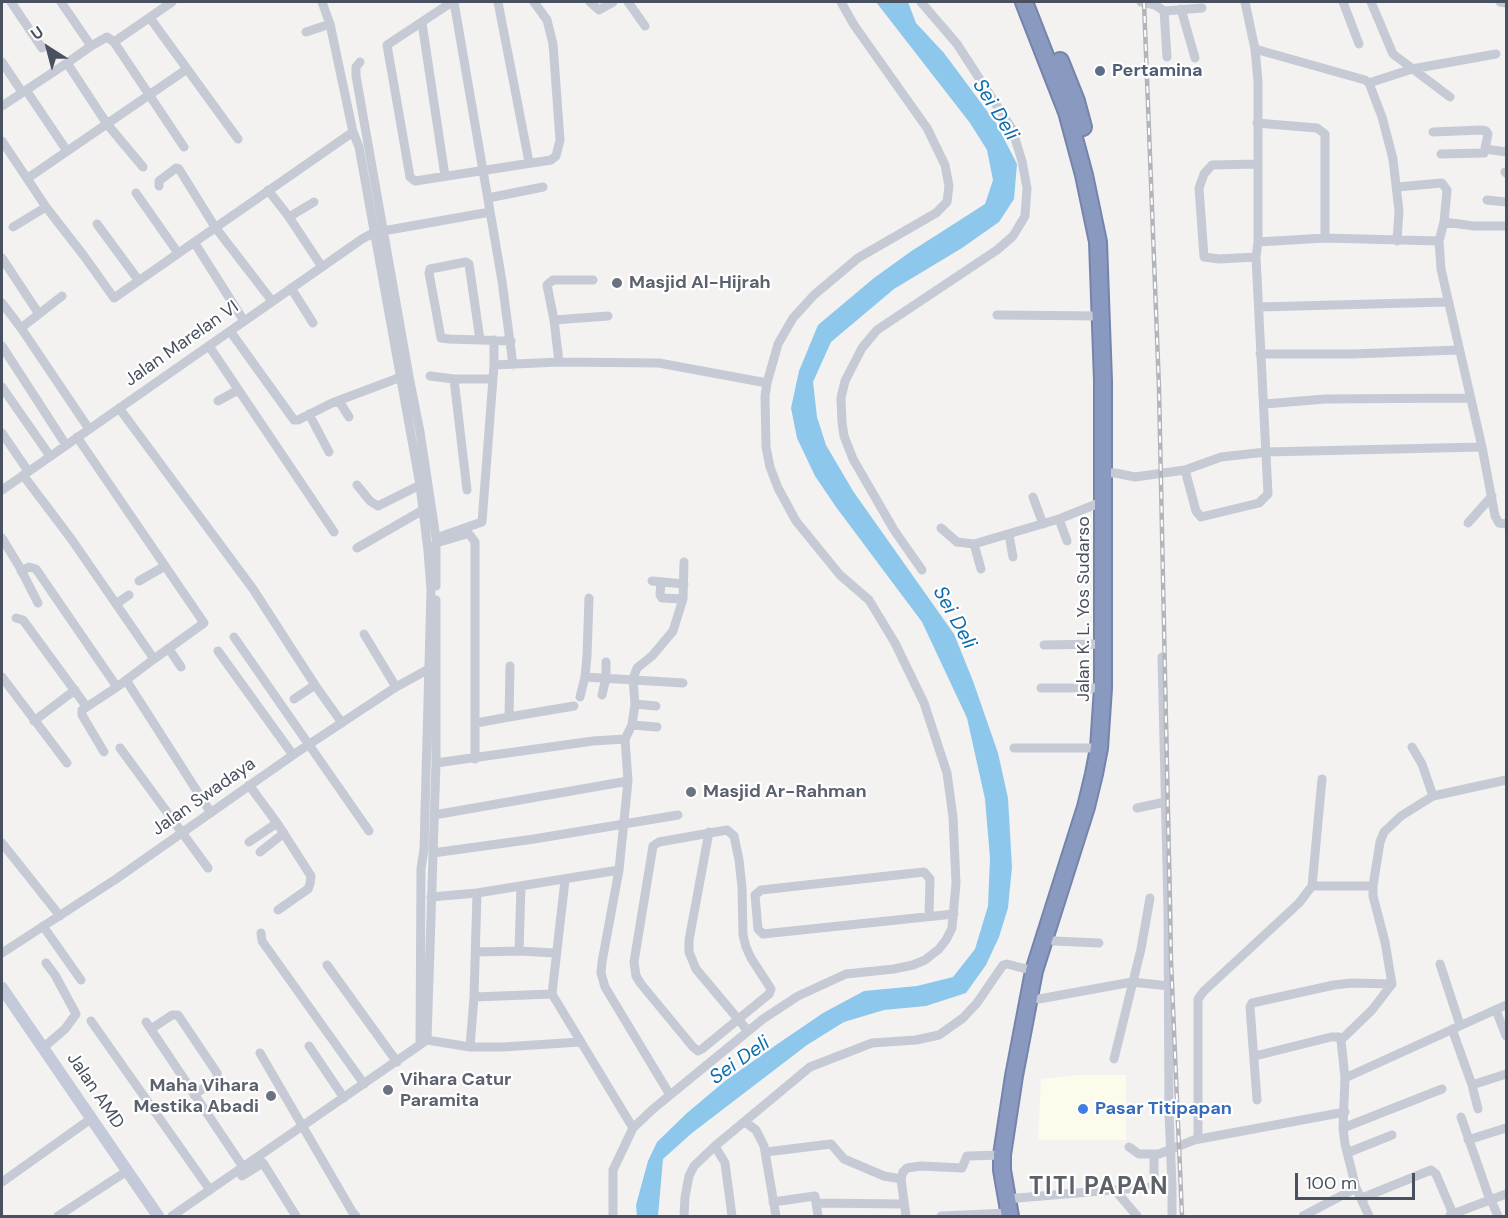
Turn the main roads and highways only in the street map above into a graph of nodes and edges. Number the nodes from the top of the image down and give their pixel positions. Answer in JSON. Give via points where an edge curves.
{"nodes":[{"id":1,"x":1024,"y":2,"type":"edge"},
{"id":2,"x":1036,"y":2,"type":"edge"},
{"id":3,"x":1110,"y":473,"type":"junction"},
{"id":4,"x":1020,"y":1066,"type":"junction"},
{"id":5,"x":1012,"y":1208,"type":"edge"}],
"edges":[{"from":1,"to":3,"type":"highway","name":"Jalan K. L. Yos Sudarso","via":[[1067,112],[1098,242]]},
{"from":2,"to":3,"type":"highway","name":"Jalan K. L. Yos Sudarso","via":[[1076,101],[1104,219],[1110,260]]},
{"from":3,"to":4,"type":"highway","name":"Jalan K. L. Yos Sudarso","via":[[1104,501],[1099,748],[1086,807],[1034,971]]},
{"from":3,"to":4,"type":"highway","name":"Jalan K. L. Yos Sudarso","via":[[1110,738],[1093,819]]},
{"from":4,"to":5,"type":"highway","name":"Jalan K. L. Yos Sudarso"},
{"from":4,"to":5,"type":"highway","name":"Jalan K. L. Yos Sudarso","via":[[1002,1155]]}]}
